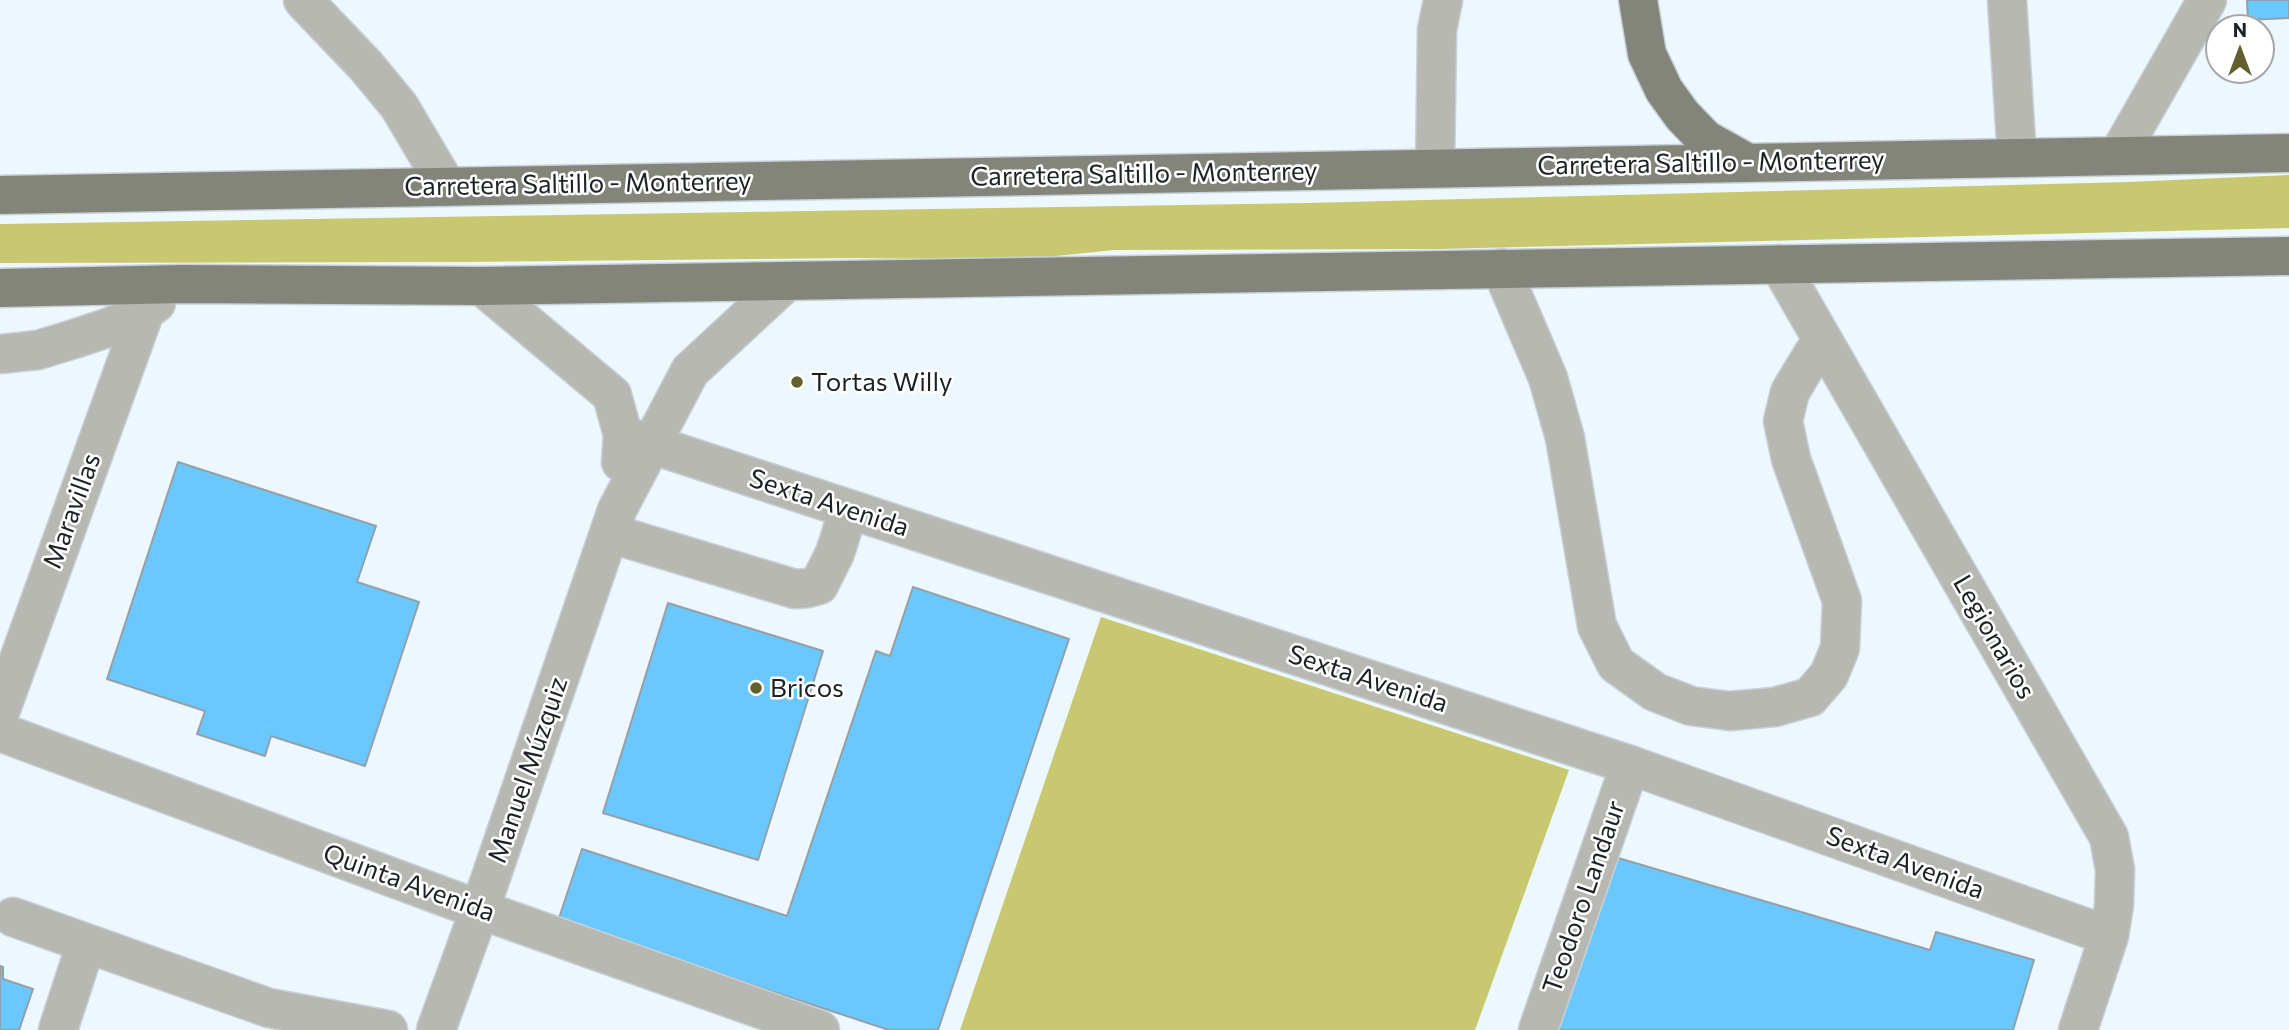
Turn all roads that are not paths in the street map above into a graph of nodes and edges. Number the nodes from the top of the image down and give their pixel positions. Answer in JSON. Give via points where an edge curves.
{"nodes":[{"id":1,"x":303,"y":0,"type":"edge"},
{"id":2,"x":1443,"y":0,"type":"edge"},
{"id":3,"x":1638,"y":0,"type":"edge"},
{"id":4,"x":2007,"y":0,"type":"edge"},
{"id":5,"x":2207,"y":0,"type":"edge"},
{"id":6,"x":2289,"y":153,"type":"edge"},
{"id":7,"x":2118,"y":156,"type":"junction"},
{"id":8,"x":2017,"y":158,"type":"junction"},
{"id":9,"x":1748,"y":163,"type":"junction"},
{"id":10,"x":1435,"y":168,"type":"junction"},
{"id":11,"x":447,"y":187,"type":"junction"},
{"id":12,"x":0,"y":195,"type":"edge"},
{"id":13,"x":2289,"y":256,"type":"edge"},
{"id":14,"x":1779,"y":264,"type":"junction"},
{"id":15,"x":1502,"y":268,"type":"junction"},
{"id":16,"x":786,"y":282,"type":"junction"},
{"id":17,"x":183,"y":284,"type":"junction"},
{"id":18,"x":482,"y":286,"type":"junction"},
{"id":19,"x":0,"y":288,"type":"edge"},
{"id":20,"x":145,"y":311,"type":"junction"},
{"id":21,"x":1822,"y":339,"type":"junction"},
{"id":22,"x":0,"y":354,"type":"edge"},
{"id":23,"x":638,"y":440,"type":"junction"},
{"id":24,"x":849,"y":509,"type":"junction"},
{"id":25,"x":613,"y":522,"type":"junction"},
{"id":26,"x":0,"y":712,"type":"edge"},
{"id":27,"x":0,"y":733,"type":"edge"},
{"id":28,"x":1630,"y":765,"type":"junction"},
{"id":29,"x":480,"y":909,"type":"junction"},
{"id":30,"x":13,"y":917,"type":"dead end"},
{"id":31,"x":2109,"y":936,"type":"junction"},
{"id":32,"x":86,"y":944,"type":"junction"},
{"id":33,"x":265,"y":1019,"type":"edge"},
{"id":34,"x":58,"y":1030,"type":"edge"},
{"id":35,"x":388,"y":1030,"type":"edge"},
{"id":36,"x":436,"y":1030,"type":"edge"},
{"id":37,"x":820,"y":1030,"type":"edge"},
{"id":38,"x":1538,"y":1030,"type":"edge"},
{"id":39,"x":2078,"y":1030,"type":"edge"}],
"edges":[{"from":1,"to":11,"type":"street","via":[[399,106]]},
{"from":2,"to":10,"type":"street","via":[[1437,30]]},
{"from":3,"to":9,"type":"main road","via":[[1647,54],[1664,90],[1705,139]]},
{"from":4,"to":8,"type":"street"},
{"from":5,"to":7,"type":"street"},
{"from":6,"to":7,"type":"main road","name":"Carretera Saltillo - Monterrey"},
{"from":7,"to":8,"type":"main road","name":"Carretera Saltillo - Monterrey"},
{"from":8,"to":9,"type":"main road","name":"Carretera Saltillo - Monterrey"},
{"from":9,"to":10,"type":"main road","name":"Carretera Saltillo - Monterrey"},
{"from":10,"to":11,"type":"main road","name":"Carretera Saltillo - Monterrey"},
{"from":11,"to":12,"type":"main road","name":"Carretera Saltillo - Monterrey"},
{"from":13,"to":14,"type":"main road"},
{"from":14,"to":15,"type":"main road"},
{"from":14,"to":21,"type":"street","name":"Legionarios"},
{"from":15,"to":16,"type":"main road"},
{"from":15,"to":21,"type":"street","via":[[1548,378],[1565,438],[1597,626],[1616,664],[1655,692],[1691,706],[1730,710],[1775,707],[1810,696],[1829,675],[1840,648],[1842,601],[1794,468],[1783,421],[1790,392]]},
{"from":16,"to":18,"type":"main road"},
{"from":16,"to":23,"type":"street","name":"Manuel Múzquiz","via":[[690,371]]},
{"from":17,"to":18,"type":"main road"},
{"from":17,"to":19,"type":"main road"},
{"from":17,"to":20,"type":"street"},
{"from":18,"to":23,"type":"street","via":[[612,395]]},
{"from":20,"to":22,"type":"street","via":[[74,339]]},
{"from":20,"to":26,"type":"street","name":"Maravillas"},
{"from":21,"to":31,"type":"street","name":"Legionarios","via":[[2109,836],[2115,870]]},
{"from":23,"to":24,"type":"street","name":"Sexta Avenida"},
{"from":23,"to":25,"type":"street","name":"Manuel Múzquiz"},
{"from":24,"to":25,"type":"street","via":[[835,554],[819,584],[795,589]]},
{"from":24,"to":28,"type":"street","name":"Sexta Avenida"},
{"from":25,"to":29,"type":"street","name":"Manuel Múzquiz"},
{"from":27,"to":29,"type":"street","name":"Quinta Avenida"},
{"from":28,"to":31,"type":"street","name":"Sexta Avenida"},
{"from":28,"to":38,"type":"street","name":"Teodoro Landaur"},
{"from":29,"to":36,"type":"street","name":"Manuel Múzquiz"},
{"from":29,"to":37,"type":"street","name":"Quinta Avenida"},
{"from":30,"to":32,"type":"street"},
{"from":31,"to":39,"type":"street","name":"Legionarios"},
{"from":32,"to":33,"type":"street"},
{"from":32,"to":34,"type":"street"},
{"from":33,"to":35,"type":"street"}]}
